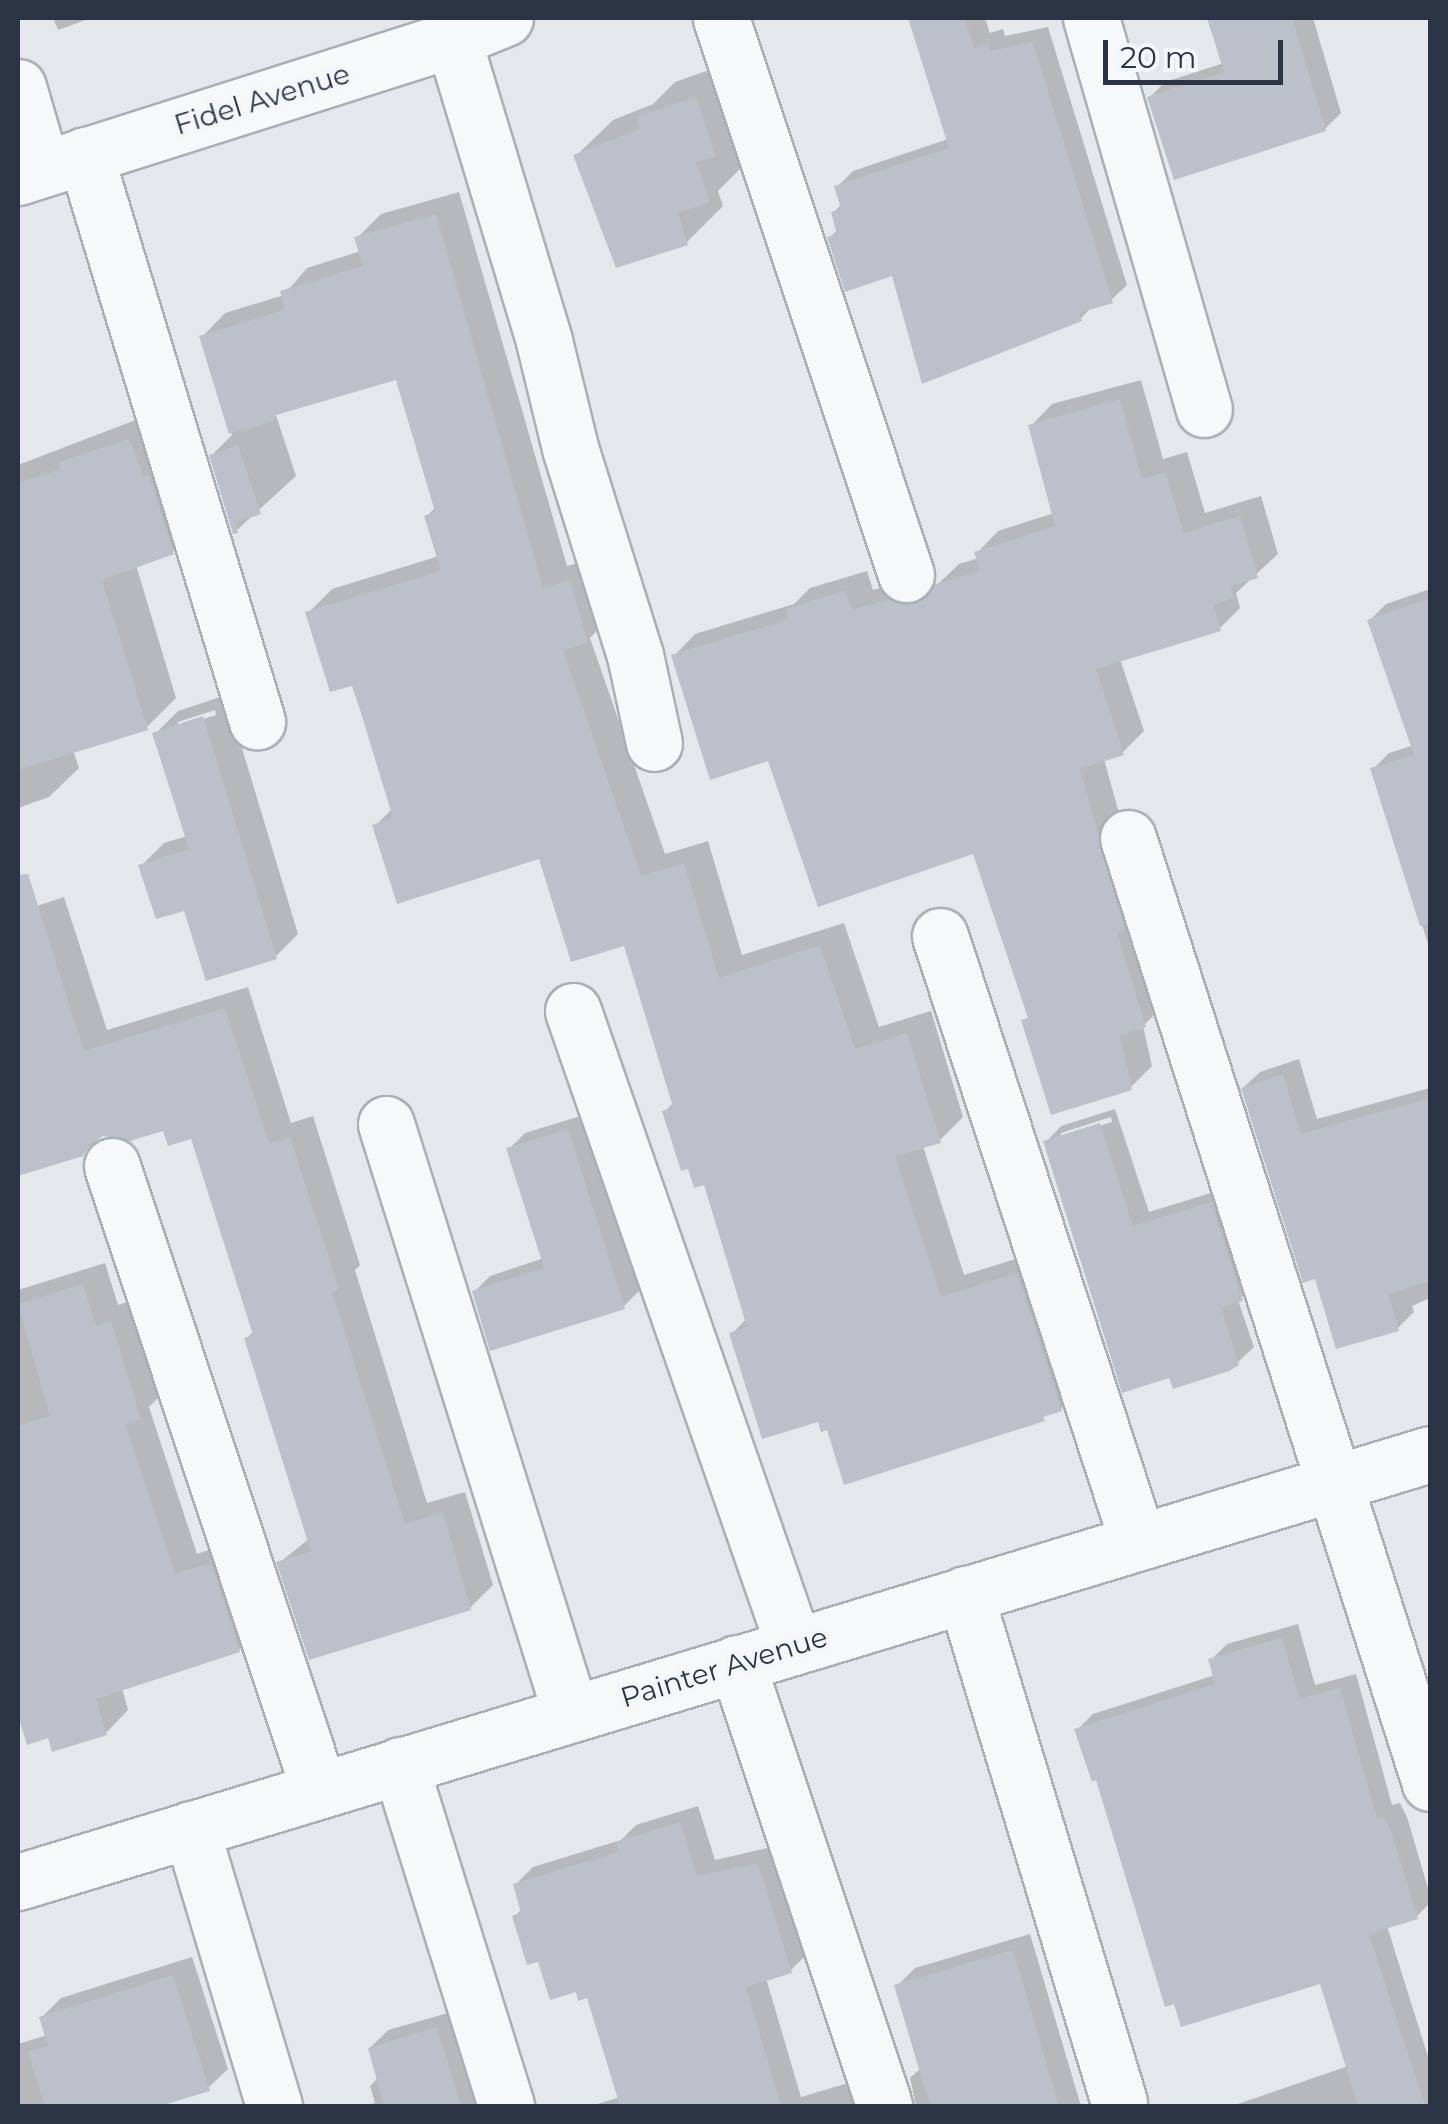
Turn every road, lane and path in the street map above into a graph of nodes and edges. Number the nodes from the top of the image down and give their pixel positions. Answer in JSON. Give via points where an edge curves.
{"nodes":[{"id":1,"x":505,"y":18,"type":"edge"},
{"id":2,"x":721,"y":18,"type":"edge"},
{"id":3,"x":1091,"y":18,"type":"edge"},
{"id":4,"x":453,"y":39,"type":"junction"},
{"id":5,"x":18,"y":87,"type":"edge"},
{"id":6,"x":48,"y":167,"type":"edge"},
{"id":7,"x":1204,"y":410,"type":"dead end"},
{"id":8,"x":906,"y":574,"type":"dead end"},
{"id":9,"x":257,"y":721,"type":"dead end"},
{"id":10,"x":654,"y":743,"type":"dead end"},
{"id":11,"x":1128,"y":838,"type":"dead end"},
{"id":12,"x":940,"y":936,"type":"dead end"},
{"id":13,"x":573,"y":1011,"type":"dead end"},
{"id":14,"x":386,"y":1124,"type":"dead end"},
{"id":15,"x":112,"y":1166,"type":"dead end"},
{"id":16,"x":1430,"y":1454,"type":"edge"},
{"id":17,"x":1333,"y":1483,"type":"junction"},
{"id":18,"x":1138,"y":1542,"type":"junction"},
{"id":19,"x":965,"y":1594,"type":"junction"},
{"id":20,"x":794,"y":1646,"type":"junction"},
{"id":21,"x":737,"y":1663,"type":"junction"},
{"id":22,"x":571,"y":1714,"type":"junction"},
{"id":23,"x":400,"y":1766,"type":"junction"},
{"id":24,"x":1430,"y":1783,"type":"edge"},
{"id":25,"x":319,"y":1790,"type":"junction"},
{"id":26,"x":191,"y":1829,"type":"junction"},
{"id":27,"x":18,"y":1882,"type":"edge"},
{"id":28,"x":1118,"y":2102,"type":"dead end"},
{"id":29,"x":274,"y":2106,"type":"edge"},
{"id":30,"x":506,"y":2106,"type":"edge"},
{"id":31,"x":884,"y":2106,"type":"edge"}],
"edges":[{"from":1,"to":4,"type":"street","name":"Fidel Avenue"},
{"from":2,"to":8,"type":"street"},
{"from":3,"to":7,"type":"street"},
{"from":4,"to":6,"type":"street","name":"Fidel Avenue"},
{"from":4,"to":10,"type":"street","via":[[635,654]]},
{"from":5,"to":6,"type":"street"},
{"from":6,"to":9,"type":"street"},
{"from":11,"to":17,"type":"street"},
{"from":12,"to":18,"type":"street"},
{"from":13,"to":20,"type":"street"},
{"from":14,"to":22,"type":"street"},
{"from":15,"to":25,"type":"street"},
{"from":16,"to":17,"type":"street","name":"Painter Avenue"},
{"from":17,"to":18,"type":"street","name":"Painter Avenue"},
{"from":17,"to":24,"type":"street"},
{"from":18,"to":19,"type":"street","name":"Painter Avenue"},
{"from":19,"to":20,"type":"street","name":"Painter Avenue"},
{"from":19,"to":28,"type":"street"},
{"from":20,"to":21,"type":"street","name":"Painter Avenue"},
{"from":21,"to":22,"type":"street","name":"Painter Avenue"},
{"from":21,"to":31,"type":"street"},
{"from":22,"to":23,"type":"street","name":"Painter Avenue"},
{"from":23,"to":25,"type":"street","name":"Painter Avenue"},
{"from":23,"to":30,"type":"street"},
{"from":25,"to":26,"type":"street","name":"Painter Avenue"},
{"from":26,"to":27,"type":"street","name":"Painter Avenue"},
{"from":26,"to":29,"type":"street"}]}
